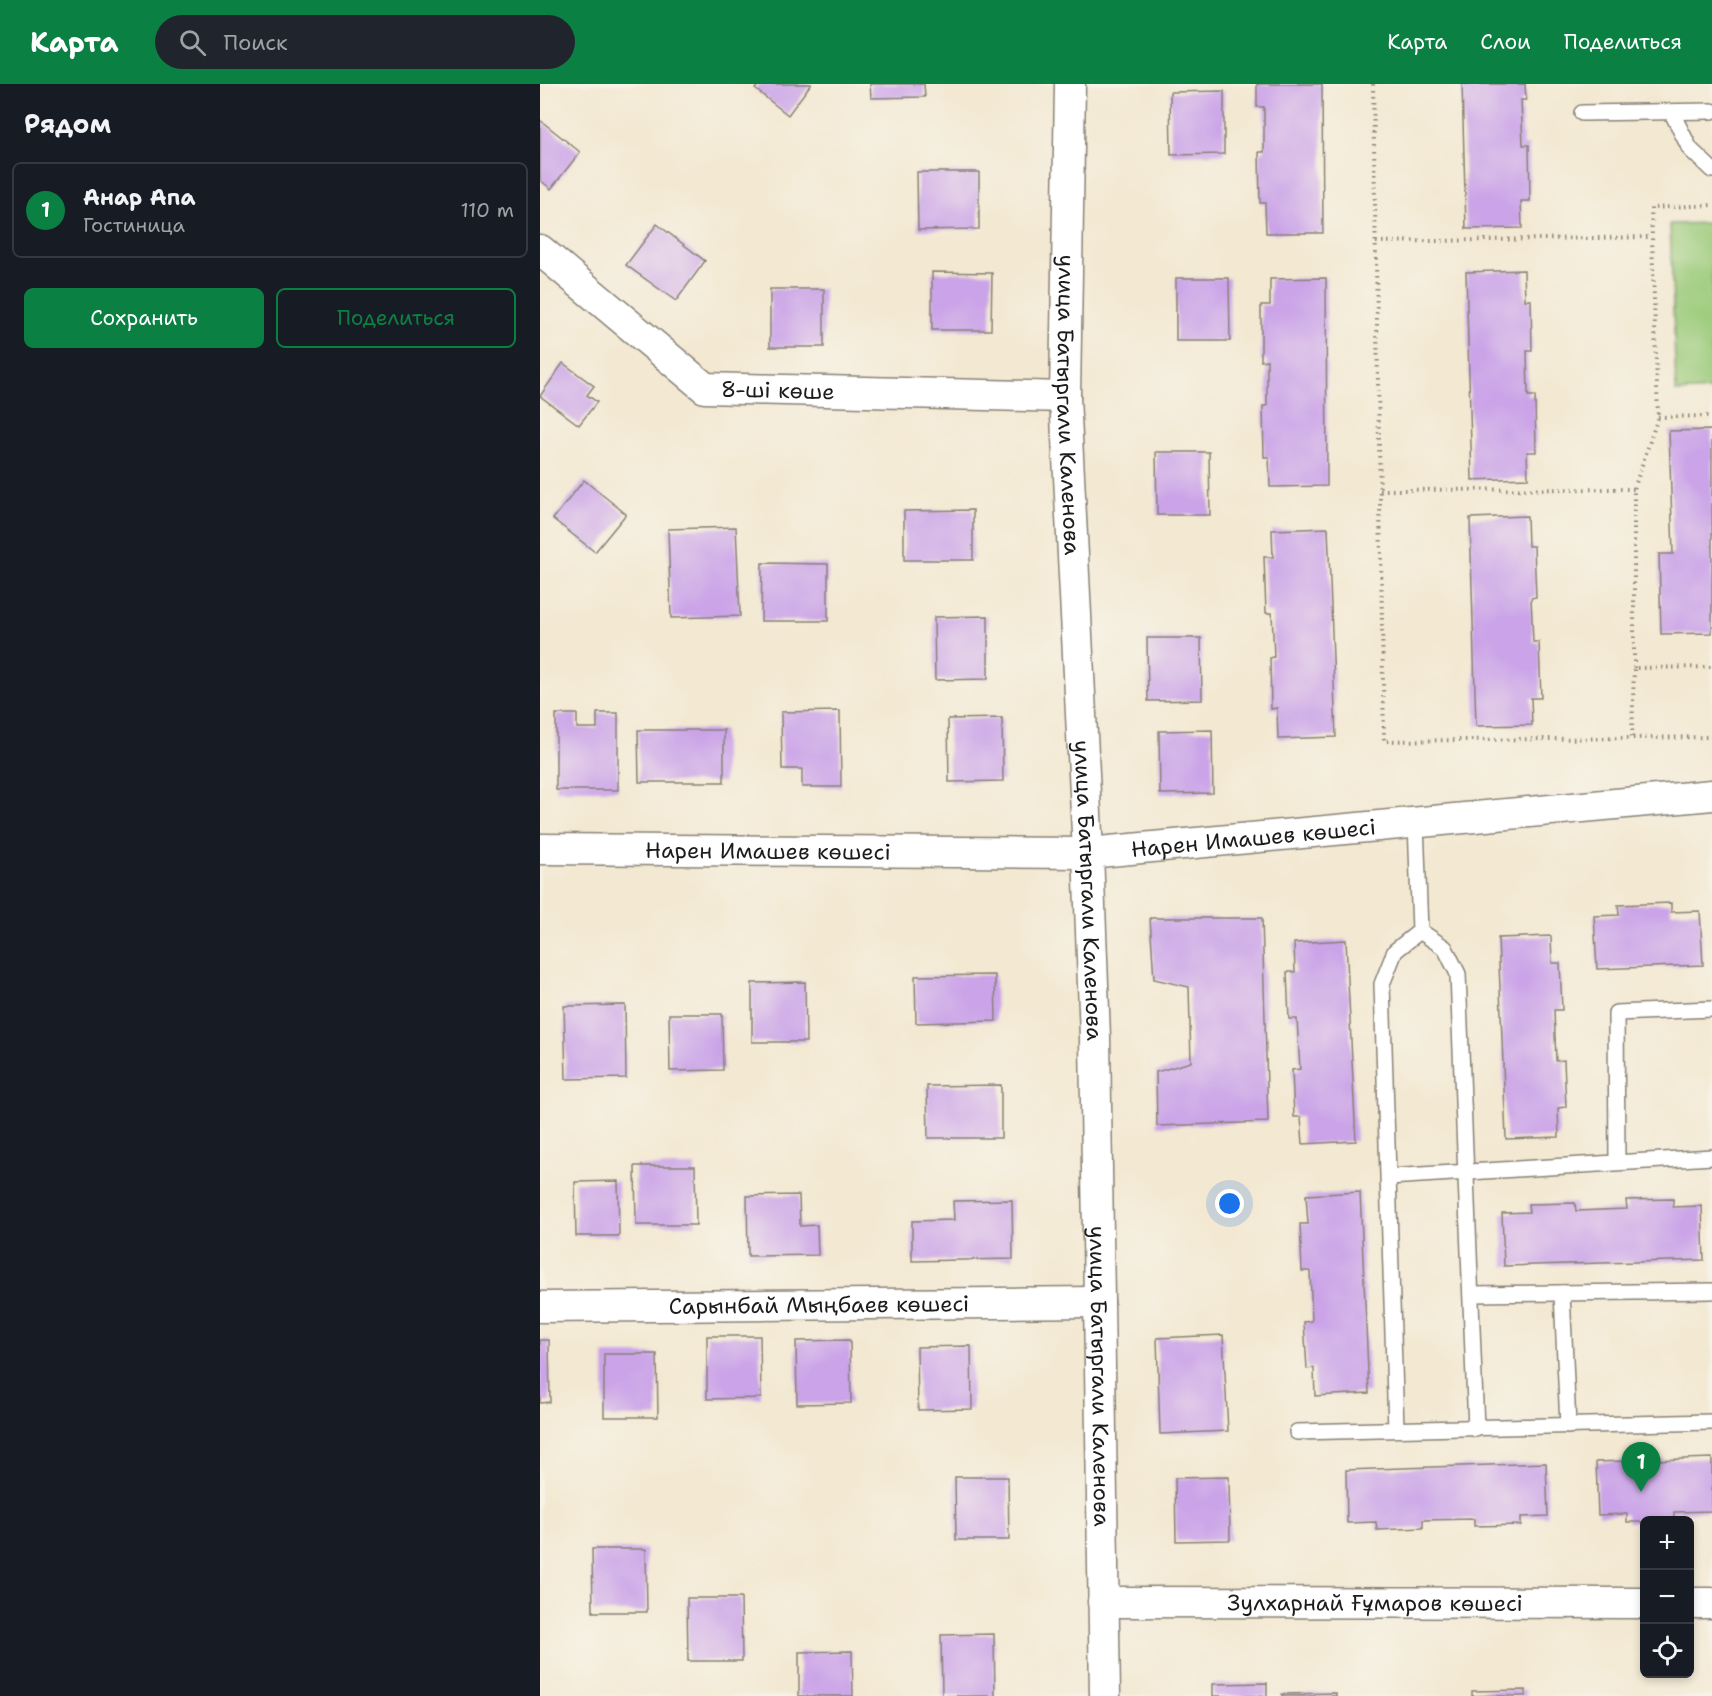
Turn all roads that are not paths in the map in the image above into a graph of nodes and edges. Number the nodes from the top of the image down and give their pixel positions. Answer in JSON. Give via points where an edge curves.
{"nodes":[{"id":1,"x":1070,"y":84,"type":"edge"},
{"id":2,"x":1712,"y":111,"type":"edge"},
{"id":3,"x":1672,"y":112,"type":"junction"},
{"id":4,"x":1582,"y":113,"type":"dead end"},
{"id":5,"x":1712,"y":170,"type":"edge"},
{"id":6,"x":540,"y":250,"type":"edge"},
{"id":7,"x":1065,"y":397,"type":"junction"},
{"id":8,"x":1712,"y":795,"type":"edge"},
{"id":9,"x":1416,"y":822,"type":"junction"},
{"id":10,"x":540,"y":849,"type":"edge"},
{"id":11,"x":1088,"y":853,"type":"junction"},
{"id":12,"x":1420,"y":931,"type":"junction"},
{"id":13,"x":1712,"y":1009,"type":"edge"},
{"id":14,"x":1712,"y":1157,"type":"edge"},
{"id":15,"x":1617,"y":1161,"type":"junction"},
{"id":16,"x":1466,"y":1171,"type":"junction"},
{"id":17,"x":1389,"y":1177,"type":"junction"},
{"id":18,"x":1712,"y":1291,"type":"edge"},
{"id":19,"x":1562,"y":1293,"type":"junction"},
{"id":20,"x":1471,"y":1294,"type":"junction"},
{"id":21,"x":1099,"y":1302,"type":"junction"},
{"id":22,"x":540,"y":1306,"type":"edge"},
{"id":23,"x":1712,"y":1422,"type":"edge"},
{"id":24,"x":1568,"y":1426,"type":"junction"},
{"id":25,"x":1396,"y":1429,"type":"junction"},
{"id":26,"x":1476,"y":1429,"type":"junction"},
{"id":27,"x":1297,"y":1432,"type":"dead end"},
{"id":28,"x":1103,"y":1602,"type":"junction"},
{"id":29,"x":1640,"y":1603,"type":"edge"},
{"id":30,"x":1694,"y":1603,"type":"edge"},
{"id":31,"x":1712,"y":1603,"type":"edge"},
{"id":32,"x":1105,"y":1696,"type":"edge"}],
"edges":[{"from":1,"to":7,"type":"street","name":"улица Батыргали Каленова"},
{"from":2,"to":3,"type":"lane"},
{"from":3,"to":4,"type":"lane"},
{"from":3,"to":5,"type":"lane","via":[[1690,149]]},
{"from":6,"to":7,"type":"street","name":"8-шi көше","via":[[705,388]]},
{"from":7,"to":11,"type":"street","name":"улица Батыргали Каленова"},
{"from":8,"to":9,"type":"street","name":"Нарен Имашев көшесi"},
{"from":9,"to":11,"type":"street","name":"Нарен Имашев көшесi"},
{"from":9,"to":12,"type":"lane"},
{"from":10,"to":11,"type":"street","name":"Нарен Имашев көшесi"},
{"from":11,"to":21,"type":"street","name":"улица Батыргали Каленова"},
{"from":12,"to":16,"type":"lane","via":[[1445,948],[1458,974]]},
{"from":12,"to":17,"type":"lane","via":[[1395,951],[1382,984]]},
{"from":13,"to":15,"type":"lane","via":[[1616,1013]]},
{"from":14,"to":15,"type":"lane"},
{"from":15,"to":16,"type":"lane"},
{"from":16,"to":17,"type":"lane"},
{"from":16,"to":20,"type":"lane"},
{"from":17,"to":25,"type":"lane"},
{"from":18,"to":19,"type":"lane"},
{"from":19,"to":20,"type":"lane"},
{"from":19,"to":24,"type":"lane"},
{"from":20,"to":26,"type":"lane"},
{"from":21,"to":22,"type":"street","name":"Сарынбай Мыңбаев көшесі"},
{"from":21,"to":28,"type":"street","name":"улица Батыргали Каленова"},
{"from":23,"to":24,"type":"lane"},
{"from":24,"to":26,"type":"lane"},
{"from":25,"to":26,"type":"lane"},
{"from":25,"to":27,"type":"lane"},
{"from":28,"to":29,"type":"street","name":"Зулхарнай Ғұмаров көшесі"},
{"from":28,"to":32,"type":"street","name":"улица Батыргали Каленова"},
{"from":30,"to":31,"type":"street"}]}
